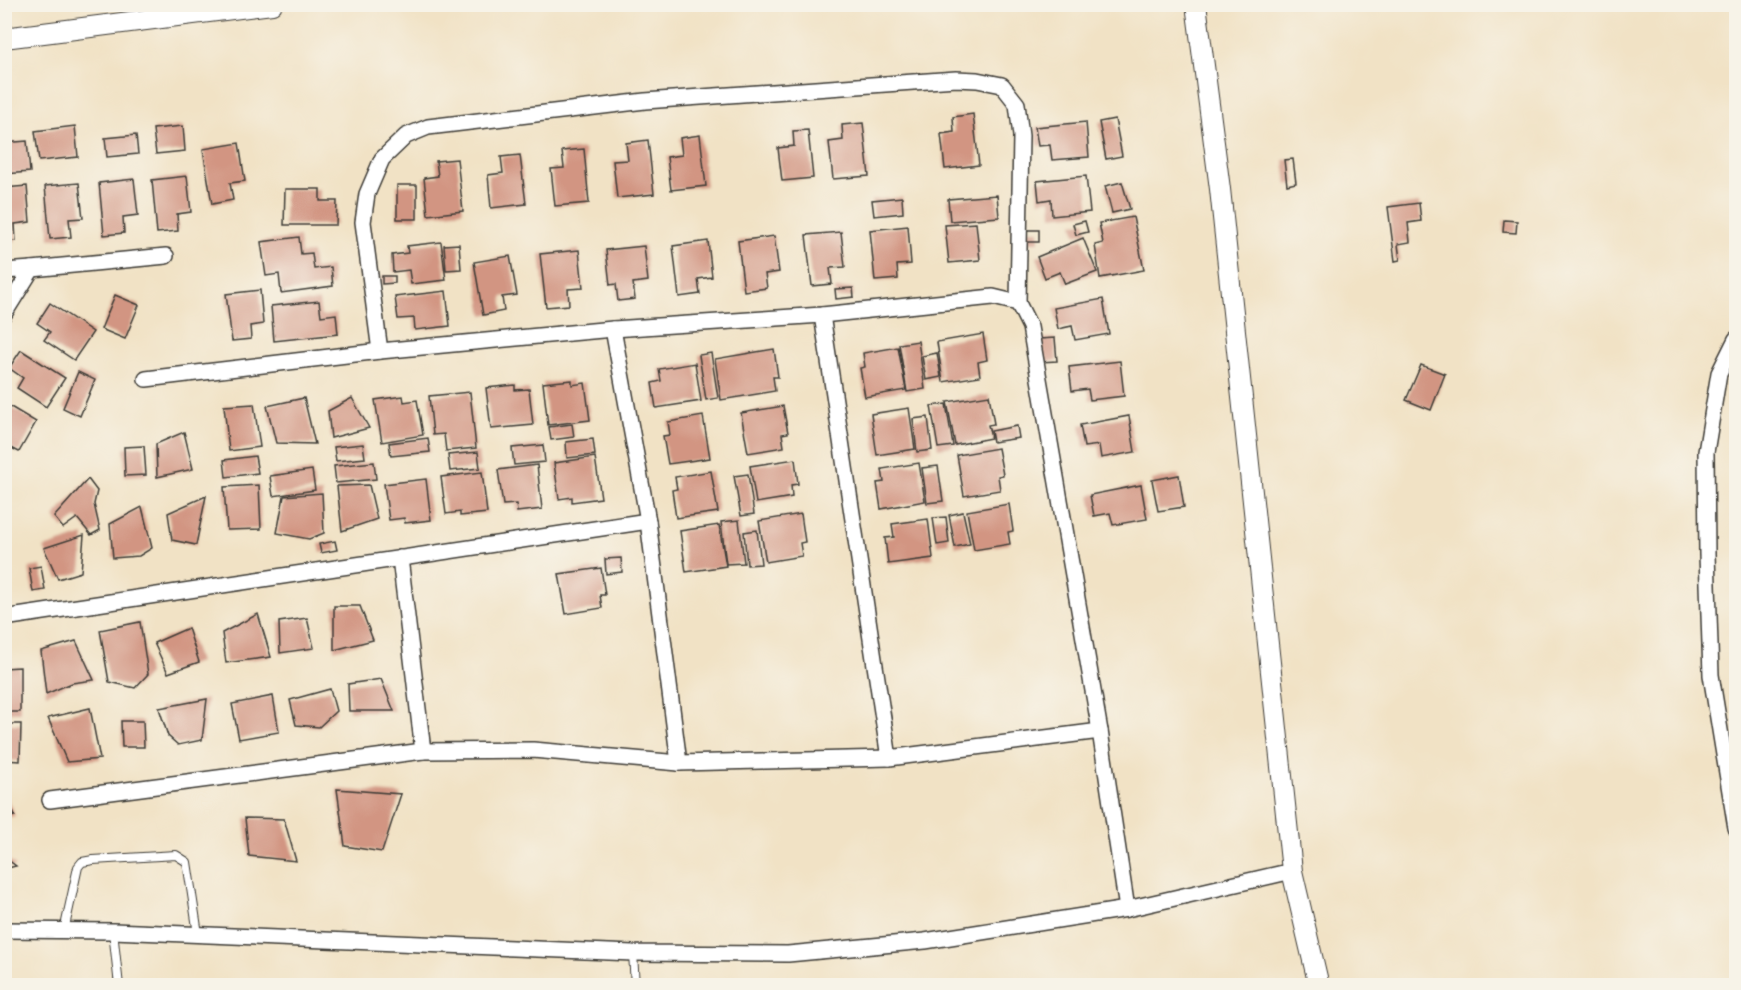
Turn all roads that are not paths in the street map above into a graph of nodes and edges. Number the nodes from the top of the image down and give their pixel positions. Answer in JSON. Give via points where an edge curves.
{"nodes":[{"id":1,"x":272,"y":4,"type":"edge"},
{"id":2,"x":1196,"y":4,"type":"edge"},
{"id":3,"x":217,"y":8,"type":"edge"},
{"id":4,"x":4,"y":38,"type":"edge"},
{"id":5,"x":166,"y":256,"type":"dead end"},
{"id":6,"x":32,"y":269,"type":"junction"},
{"id":7,"x":4,"y":271,"type":"edge"},
{"id":8,"x":1018,"y":303,"type":"junction"},
{"id":9,"x":4,"y":314,"type":"edge"},
{"id":10,"x":822,"y":315,"type":"junction"},
{"id":11,"x":613,"y":329,"type":"junction"},
{"id":12,"x":1737,"y":339,"type":"edge"},
{"id":13,"x":380,"y":351,"type":"junction"},
{"id":14,"x":146,"y":379,"type":"dead end"},
{"id":15,"x":648,"y":521,"type":"junction"},
{"id":16,"x":400,"y":558,"type":"junction"},
{"id":17,"x":4,"y":618,"type":"edge"},
{"id":18,"x":1100,"y":731,"type":"junction"},
{"id":19,"x":423,"y":751,"type":"junction"},
{"id":20,"x":889,"y":758,"type":"junction"},
{"id":21,"x":680,"y":763,"type":"junction"},
{"id":22,"x":50,"y":800,"type":"dead end"},
{"id":23,"x":1737,"y":828,"type":"edge"},
{"id":24,"x":1292,"y":872,"type":"junction"},
{"id":25,"x":1127,"y":909,"type":"junction"},
{"id":26,"x":4,"y":930,"type":"edge"},
{"id":27,"x":64,"y":931,"type":"junction"},
{"id":28,"x":113,"y":931,"type":"junction"},
{"id":29,"x":198,"y":934,"type":"junction"},
{"id":30,"x":633,"y":953,"type":"junction"},
{"id":31,"x":119,"y":986,"type":"edge"},
{"id":32,"x":635,"y":986,"type":"edge"},
{"id":33,"x":1319,"y":986,"type":"edge"}],
"edges":[{"from":1,"to":3,"type":"street"},
{"from":2,"to":24,"type":"street","via":[[1220,189]]},
{"from":3,"to":4,"type":"street"},
{"from":5,"to":6,"type":"street"},
{"from":6,"to":7,"type":"street"},
{"from":6,"to":9,"type":"street"},
{"from":8,"to":10,"type":"street","via":[[993,297]]},
{"from":8,"to":13,"type":"street","via":[[1021,136],[1017,104],[1002,85],[956,80],[656,101],[428,127],[406,136],[382,159],[367,194],[363,222]]},
{"from":8,"to":18,"type":"street","via":[[1030,327]]},
{"from":10,"to":11,"type":"street"},
{"from":10,"to":20,"type":"street"},
{"from":11,"to":13,"type":"street"},
{"from":11,"to":15,"type":"street"},
{"from":12,"to":23,"type":"street","via":[[1719,373],[1706,452],[1712,675]]},
{"from":13,"to":14,"type":"street"},
{"from":15,"to":16,"type":"street"},
{"from":15,"to":21,"type":"street"},
{"from":16,"to":17,"type":"street"},
{"from":16,"to":19,"type":"street"},
{"from":18,"to":20,"type":"street"},
{"from":18,"to":25,"type":"street"},
{"from":19,"to":21,"type":"street","via":[[533,750]]},
{"from":19,"to":22,"type":"street"},
{"from":20,"to":21,"type":"street"},
{"from":24,"to":25,"type":"street"},
{"from":24,"to":33,"type":"street"},
{"from":25,"to":30,"type":"street","via":[[926,941],[788,954]]},
{"from":26,"to":27,"type":"street"},
{"from":27,"to":28,"type":"street"},
{"from":27,"to":29,"type":"lane","via":[[82,862],[176,855],[187,862]]},
{"from":28,"to":29,"type":"street"},
{"from":28,"to":31,"type":"lane"},
{"from":29,"to":30,"type":"street"},
{"from":30,"to":32,"type":"lane"}]}
